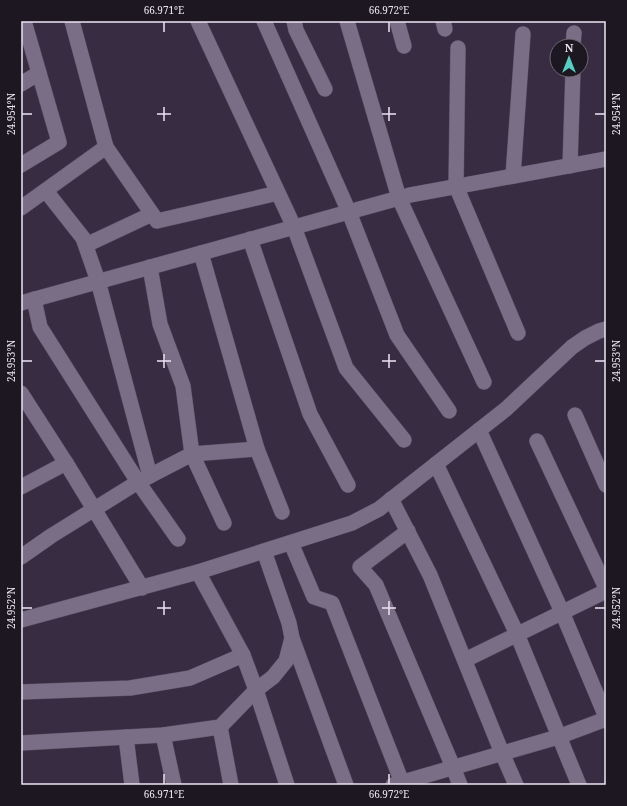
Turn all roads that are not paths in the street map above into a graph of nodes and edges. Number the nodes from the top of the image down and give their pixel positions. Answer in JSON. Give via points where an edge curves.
{"nodes":[{"id":1,"x":24,"y":21,"type":"edge"},
{"id":2,"x":72,"y":21,"type":"edge"},
{"id":3,"x":198,"y":21,"type":"edge"},
{"id":4,"x":264,"y":21,"type":"edge"},
{"id":5,"x":294,"y":21,"type":"edge"},
{"id":6,"x":347,"y":21,"type":"edge"},
{"id":7,"x":397,"y":21,"type":"edge"},
{"id":8,"x":523,"y":34,"type":"dead end"},
{"id":9,"x":404,"y":46,"type":"dead end"},
{"id":10,"x":458,"y":48,"type":"dead end"},
{"id":11,"x":39,"y":73,"type":"junction"},
{"id":12,"x":573,"y":78,"type":"edge"},
{"id":13,"x":21,"y":84,"type":"edge"},
{"id":14,"x":325,"y":89,"type":"dead end"},
{"id":15,"x":106,"y":147,"type":"junction"},
{"id":16,"x":606,"y":159,"type":"edge"},
{"id":17,"x":21,"y":164,"type":"edge"},
{"id":18,"x":570,"y":166,"type":"junction"},
{"id":19,"x":513,"y":176,"type":"junction"},
{"id":20,"x":456,"y":186,"type":"junction"},
{"id":21,"x":46,"y":191,"type":"junction"},
{"id":22,"x":278,"y":193,"type":"junction"},
{"id":23,"x":399,"y":198,"type":"junction"},
{"id":24,"x":21,"y":208,"type":"edge"},
{"id":25,"x":349,"y":212,"type":"junction"},
{"id":26,"x":152,"y":214,"type":"junction"},
{"id":27,"x":294,"y":227,"type":"junction"},
{"id":28,"x":250,"y":239,"type":"junction"},
{"id":29,"x":86,"y":246,"type":"junction"},
{"id":30,"x":200,"y":253,"type":"junction"},
{"id":31,"x":150,"y":267,"type":"junction"},
{"id":32,"x":98,"y":281,"type":"junction"},
{"id":33,"x":28,"y":301,"type":"edge"},
{"id":34,"x":606,"y":329,"type":"edge"},
{"id":35,"x":518,"y":333,"type":"dead end"},
{"id":36,"x":484,"y":382,"type":"dead end"},
{"id":37,"x":21,"y":393,"type":"edge"},
{"id":38,"x":450,"y":411,"type":"dead end"},
{"id":39,"x":575,"y":415,"type":"dead end"},
{"id":40,"x":478,"y":430,"type":"junction"},
{"id":41,"x":404,"y":440,"type":"dead end"},
{"id":42,"x":538,"y":441,"type":"dead end"},
{"id":43,"x":257,"y":449,"type":"junction"},
{"id":44,"x":192,"y":454,"type":"junction"},
{"id":45,"x":66,"y":463,"type":"junction"},
{"id":46,"x":436,"y":464,"type":"junction"},
{"id":47,"x":144,"y":479,"type":"junction"},
{"id":48,"x":348,"y":485,"type":"dead end"},
{"id":49,"x":606,"y":485,"type":"edge"},
{"id":50,"x":21,"y":487,"type":"edge"},
{"id":51,"x":391,"y":499,"type":"junction"},
{"id":52,"x":94,"y":509,"type":"junction"},
{"id":53,"x":282,"y":512,"type":"dead end"},
{"id":54,"x":224,"y":523,"type":"dead end"},
{"id":55,"x":408,"y":531,"type":"junction"},
{"id":56,"x":178,"y":539,"type":"dead end"},
{"id":57,"x":291,"y":543,"type":"junction"},
{"id":58,"x":264,"y":551,"type":"junction"},
{"id":59,"x":21,"y":557,"type":"edge"},
{"id":60,"x":198,"y":572,"type":"junction"},
{"id":61,"x":142,"y":588,"type":"junction"},
{"id":62,"x":606,"y":589,"type":"edge"},
{"id":63,"x":562,"y":612,"type":"junction"},
{"id":64,"x":21,"y":620,"type":"edge"},
{"id":65,"x":517,"y":634,"type":"junction"},
{"id":66,"x":292,"y":638,"type":"junction"},
{"id":67,"x":243,"y":655,"type":"junction"},
{"id":68,"x":465,"y":660,"type":"junction"},
{"id":69,"x":256,"y":690,"type":"junction"},
{"id":70,"x":21,"y":692,"type":"edge"},
{"id":71,"x":606,"y":718,"type":"edge"},
{"id":72,"x":220,"y":727,"type":"junction"},
{"id":73,"x":163,"y":735,"type":"junction"},
{"id":74,"x":559,"y":736,"type":"junction"},
{"id":75,"x":126,"y":737,"type":"junction"},
{"id":76,"x":21,"y":743,"type":"edge"},
{"id":77,"x":502,"y":753,"type":"junction"},
{"id":78,"x":453,"y":767,"type":"junction"},
{"id":79,"x":399,"y":784,"type":"edge"},
{"id":80,"x":132,"y":785,"type":"edge"},
{"id":81,"x":174,"y":785,"type":"edge"},
{"id":82,"x":231,"y":785,"type":"edge"},
{"id":83,"x":287,"y":785,"type":"edge"},
{"id":84,"x":346,"y":785,"type":"edge"},
{"id":85,"x":460,"y":785,"type":"edge"},
{"id":86,"x":516,"y":785,"type":"edge"},
{"id":87,"x":578,"y":785,"type":"edge"}],
"edges":[{"from":1,"to":11,"type":"street"},
{"from":2,"to":15,"type":"street"},
{"from":3,"to":22,"type":"street"},
{"from":4,"to":25,"type":"street"},
{"from":5,"to":14,"type":"street"},
{"from":6,"to":23,"type":"street"},
{"from":7,"to":9,"type":"street"},
{"from":8,"to":19,"type":"street"},
{"from":10,"to":20,"type":"street"},
{"from":11,"to":13,"type":"street"},
{"from":11,"to":17,"type":"street","via":[[59,142]]},
{"from":12,"to":18,"type":"street"},
{"from":15,"to":21,"type":"street"},
{"from":15,"to":26,"type":"street"},
{"from":16,"to":18,"type":"street"},
{"from":18,"to":19,"type":"street"},
{"from":19,"to":20,"type":"street"},
{"from":20,"to":23,"type":"street"},
{"from":20,"to":35,"type":"street"},
{"from":21,"to":24,"type":"street"},
{"from":21,"to":29,"type":"street","via":[[84,238]]},
{"from":22,"to":26,"type":"street","via":[[157,221]]},
{"from":22,"to":27,"type":"street"},
{"from":23,"to":25,"type":"street"},
{"from":23,"to":36,"type":"street"},
{"from":25,"to":27,"type":"street"},
{"from":25,"to":38,"type":"street","via":[[398,335]]},
{"from":26,"to":29,"type":"street"},
{"from":27,"to":28,"type":"street"},
{"from":27,"to":41,"type":"street","via":[[346,368]]},
{"from":28,"to":30,"type":"street"},
{"from":28,"to":48,"type":"street","via":[[310,414]]},
{"from":29,"to":32,"type":"street"},
{"from":30,"to":31,"type":"street"},
{"from":30,"to":43,"type":"street"},
{"from":31,"to":32,"type":"street"},
{"from":31,"to":44,"type":"street","via":[[160,324],[182,386]]},
{"from":32,"to":33,"type":"street"},
{"from":32,"to":47,"type":"street"},
{"from":33,"to":47,"type":"street","via":[[40,328]]},
{"from":34,"to":40,"type":"street","via":[[572,347],[506,409]]},
{"from":37,"to":45,"type":"street"},
{"from":39,"to":49,"type":"street"},
{"from":40,"to":46,"type":"street"},
{"from":40,"to":63,"type":"street"},
{"from":42,"to":62,"type":"street"},
{"from":43,"to":44,"type":"street"},
{"from":43,"to":53,"type":"street"},
{"from":44,"to":47,"type":"street"},
{"from":44,"to":54,"type":"street"},
{"from":45,"to":50,"type":"street"},
{"from":45,"to":52,"type":"street"},
{"from":46,"to":51,"type":"street"},
{"from":46,"to":65,"type":"street"},
{"from":47,"to":52,"type":"street"},
{"from":47,"to":56,"type":"street"},
{"from":51,"to":55,"type":"street"},
{"from":51,"to":57,"type":"street","via":[[380,509],[352,523]]},
{"from":52,"to":59,"type":"street"},
{"from":52,"to":61,"type":"street"},
{"from":55,"to":68,"type":"street","via":[[430,575]]},
{"from":55,"to":78,"type":"street","via":[[360,567],[376,585]]},
{"from":57,"to":58,"type":"street"},
{"from":57,"to":79,"type":"street","via":[[314,597],[332,604]]},
{"from":58,"to":60,"type":"street"},
{"from":58,"to":66,"type":"street"},
{"from":60,"to":61,"type":"street"},
{"from":60,"to":67,"type":"street"},
{"from":61,"to":64,"type":"street"},
{"from":62,"to":63,"type":"street"},
{"from":63,"to":65,"type":"street"},
{"from":63,"to":71,"type":"street"},
{"from":65,"to":68,"type":"street"},
{"from":65,"to":74,"type":"street"},
{"from":66,"to":69,"type":"street","via":[[286,662],[273,677]]},
{"from":66,"to":84,"type":"street"},
{"from":67,"to":69,"type":"street"},
{"from":67,"to":70,"type":"street","via":[[190,678],[130,688]]},
{"from":68,"to":77,"type":"street"},
{"from":69,"to":72,"type":"street"},
{"from":69,"to":83,"type":"street"},
{"from":71,"to":74,"type":"street"},
{"from":72,"to":73,"type":"street"},
{"from":72,"to":82,"type":"street"},
{"from":73,"to":75,"type":"street"},
{"from":73,"to":81,"type":"street"},
{"from":74,"to":77,"type":"street"},
{"from":74,"to":87,"type":"street"},
{"from":75,"to":76,"type":"street"},
{"from":75,"to":80,"type":"street"},
{"from":77,"to":78,"type":"street"},
{"from":77,"to":86,"type":"street"},
{"from":78,"to":79,"type":"street"},
{"from":78,"to":85,"type":"street"}]}
